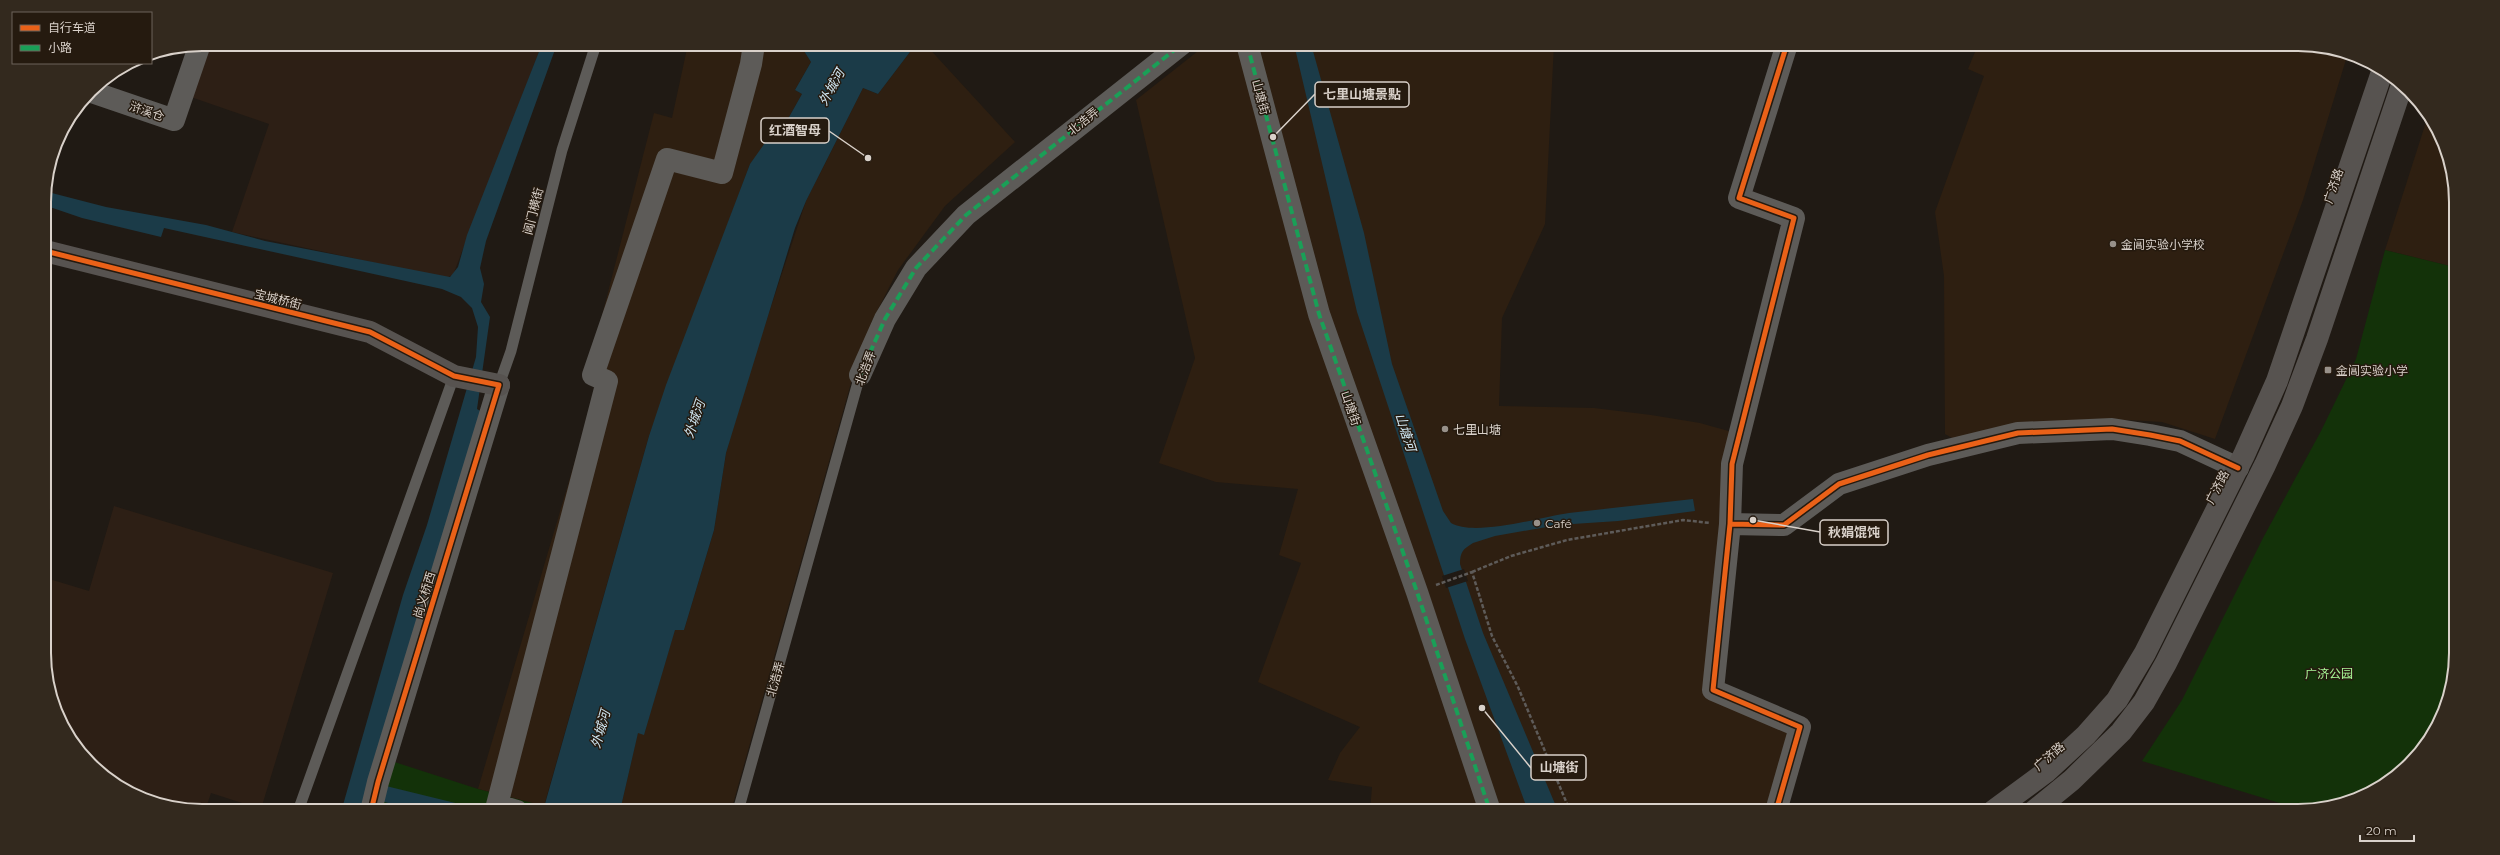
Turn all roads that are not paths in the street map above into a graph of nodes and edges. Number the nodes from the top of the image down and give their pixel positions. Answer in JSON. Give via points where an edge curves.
{"nodes":[{"id":1,"x":198,"y":51,"type":"edge"},
{"id":2,"x":594,"y":51,"type":"edge"},
{"id":3,"x":753,"y":51,"type":"edge"},
{"id":4,"x":1173,"y":51,"type":"edge"},
{"id":5,"x":1249,"y":51,"type":"edge"},
{"id":6,"x":1785,"y":51,"type":"edge"},
{"id":7,"x":2381,"y":75,"type":"edge"},
{"id":8,"x":2400,"y":90,"type":"edge"},
{"id":9,"x":96,"y":94,"type":"edge"},
{"id":10,"x":51,"y":252,"type":"edge"},
{"id":11,"x":860,"y":375,"type":"joint"},
{"id":12,"x":459,"y":377,"type":"junction"},
{"id":13,"x":493,"y":384,"type":"junction"},
{"id":14,"x":2238,"y":468,"type":"junction"},
{"id":15,"x":1730,"y":524,"type":"junction"},
{"id":16,"x":374,"y":798,"type":"edge"},
{"id":17,"x":301,"y":804,"type":"edge"},
{"id":18,"x":496,"y":804,"type":"edge"},
{"id":19,"x":740,"y":804,"type":"edge"},
{"id":20,"x":1488,"y":804,"type":"edge"},
{"id":21,"x":1778,"y":804,"type":"edge"},
{"id":22,"x":2006,"y":804,"type":"edge"},
{"id":23,"x":2043,"y":804,"type":"edge"}],
"edges":[{"from":1,"to":9,"type":"street","name":"浒溪仓","via":[[174,120]]},
{"from":2,"to":13,"type":"lane","name":"阊门横街","via":[[562,150],[511,352]]},
{"from":3,"to":18,"type":"street","via":[[722,173],[667,159],[593,375],[607,381]]},
{"from":4,"to":11,"type":"street","name":"北浩弄","via":[[966,215],[916,268],[884,319]]},
{"from":5,"to":20,"type":"street","name":"山塘街","via":[[1318,314],[1417,592]]},
{"from":6,"to":15,"type":"street","via":[[1739,198],[1794,218],[1732,464]]},
{"from":7,"to":14,"type":"main road","name":"广济路","via":[[2283,365]]},
{"from":8,"to":23,"type":"main road","via":[[2315,346],[2292,406],[2166,663],[2144,702],[2121,732],[2072,780]]},
{"from":10,"to":12,"type":"main road","name":"宝城桥街","via":[[370,332]]},
{"from":11,"to":19,"type":"lane","name":"北浩弄"},
{"from":12,"to":13,"type":"main road","name":"宝城桥街"},
{"from":12,"to":17,"type":"lane"},
{"from":13,"to":16,"type":"street","name":"尚义桥西"},
{"from":14,"to":15,"type":"street","via":[[2180,441],[2150,434],[2112,429],[2018,433],[1928,455],[1839,484],[1784,525]]},
{"from":14,"to":22,"type":"main road","name":"广济路","via":[[2145,653],[2117,700],[2057,763]]},
{"from":15,"to":21,"type":"street","via":[[1713,690],[1800,727]]}]}
